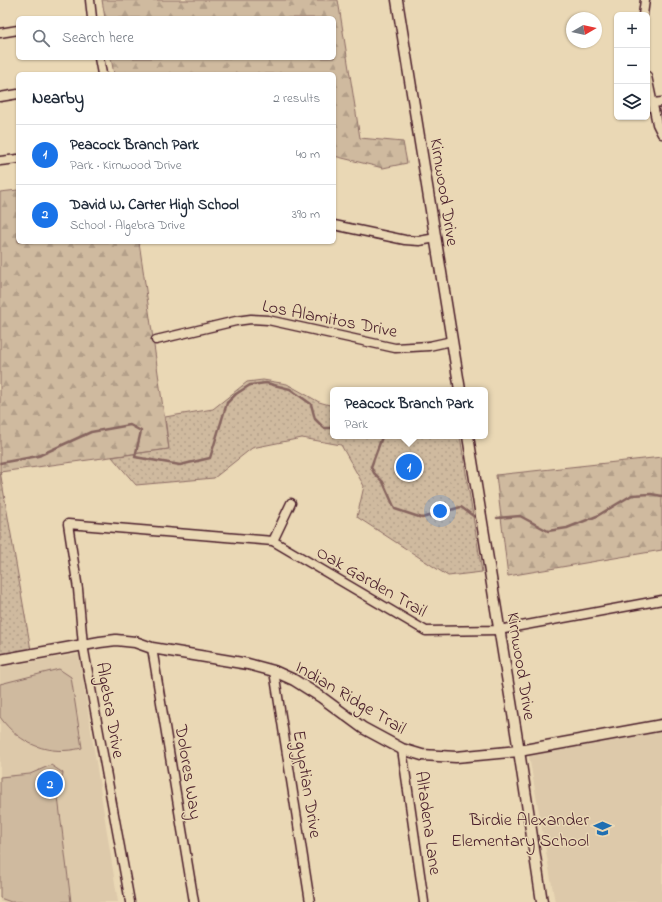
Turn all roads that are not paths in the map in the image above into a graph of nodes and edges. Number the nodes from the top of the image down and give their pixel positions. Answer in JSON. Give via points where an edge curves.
{"nodes":[{"id":1,"x":90,"y":0,"type":"edge"},
{"id":2,"x":397,"y":0,"type":"edge"},
{"id":3,"x":645,"y":0,"type":"edge"},
{"id":4,"x":643,"y":12,"type":"edge"},
{"id":5,"x":91,"y":16,"type":"edge"},
{"id":6,"x":16,"y":30,"type":"edge"},
{"id":7,"x":0,"y":33,"type":"edge"},
{"id":8,"x":99,"y":60,"type":"edge"},
{"id":9,"x":102,"y":72,"type":"edge"},
{"id":10,"x":649,"y":84,"type":"edge"},
{"id":11,"x":16,"y":94,"type":"edge"},
{"id":12,"x":0,"y":97,"type":"edge"},
{"id":13,"x":662,"y":102,"type":"edge"},
{"id":14,"x":653,"y":103,"type":"junction"},
{"id":15,"x":662,"y":134,"type":"edge"},
{"id":16,"x":16,"y":159,"type":"edge"},
{"id":17,"x":0,"y":161,"type":"edge"},
{"id":18,"x":336,"y":225,"type":"edge"},
{"id":19,"x":436,"y":238,"type":"junction"},
{"id":20,"x":156,"y":340,"type":"dead end"},
{"id":21,"x":452,"y":341,"type":"junction"},
{"id":22,"x":460,"y":387,"type":"edge"},
{"id":23,"x":468,"y":439,"type":"edge"},
{"id":24,"x":291,"y":503,"type":"dead end"},
{"id":25,"x":68,"y":524,"type":"joint"},
{"id":26,"x":273,"y":541,"type":"junction"},
{"id":27,"x":662,"y":600,"type":"edge"},
{"id":28,"x":499,"y":630,"type":"junction"},
{"id":29,"x":83,"y":645,"type":"junction"},
{"id":30,"x":152,"y":648,"type":"junction"},
{"id":31,"x":0,"y":660,"type":"edge"},
{"id":32,"x":274,"y":672,"type":"junction"},
{"id":33,"x":662,"y":725,"type":"edge"},
{"id":34,"x":402,"y":749,"type":"junction"},
{"id":35,"x":519,"y":751,"type":"junction"},
{"id":36,"x":130,"y":902,"type":"edge"},
{"id":37,"x":194,"y":902,"type":"edge"},
{"id":38,"x":310,"y":902,"type":"edge"},
{"id":39,"x":424,"y":902,"type":"edge"},
{"id":40,"x":542,"y":902,"type":"edge"}],
"edges":[{"from":1,"to":5,"type":"street"},
{"from":2,"to":19,"type":"street","name":"Kirnwood Drive"},
{"from":3,"to":4,"type":"street"},
{"from":6,"to":7,"type":"street"},
{"from":8,"to":9,"type":"street"},
{"from":10,"to":14,"type":"street"},
{"from":11,"to":12,"type":"street"},
{"from":13,"to":14,"type":"street"},
{"from":14,"to":15,"type":"street","via":[[657,124]]},
{"from":16,"to":17,"type":"street"},
{"from":18,"to":19,"type":"street","via":[[405,240]]},
{"from":19,"to":21,"type":"street","name":"Kirnwood Drive"},
{"from":20,"to":21,"type":"street","name":"Los Alamitos Drive","via":[[236,320],[268,320],[395,348],[429,346]]},
{"from":21,"to":22,"type":"street","name":"Kirnwood Drive"},
{"from":23,"to":28,"type":"street","name":"Kirnwood Drive"},
{"from":24,"to":26,"type":"street"},
{"from":25,"to":26,"type":"street","name":"Oak Garden Trail"},
{"from":25,"to":29,"type":"street","name":"Algebra Drive"},
{"from":26,"to":28,"type":"street","name":"Oak Garden Trail","via":[[426,631]]},
{"from":27,"to":28,"type":"street","name":"Oak Garden Trail"},
{"from":28,"to":35,"type":"street","name":"Kirnwood Drive"},
{"from":29,"to":30,"type":"street","name":"Indian Ridge Trail","via":[[116,640],[135,642]]},
{"from":29,"to":31,"type":"street","name":"Indian Ridge Trail"},
{"from":29,"to":36,"type":"street","name":"Algebra Drive"},
{"from":30,"to":32,"type":"street","name":"Indian Ridge Trail","via":[[248,664]]},
{"from":30,"to":37,"type":"street","name":"Dolores Way"},
{"from":32,"to":34,"type":"street","name":"Indian Ridge Trail","via":[[294,680],[363,728]]},
{"from":32,"to":38,"type":"street","name":"Egyptian Drive"},
{"from":33,"to":35,"type":"street","name":"Indian Ridge Trail"},
{"from":34,"to":35,"type":"street","name":"Indian Ridge Trail","via":[[442,758]]},
{"from":34,"to":39,"type":"street","name":"Altadena Lane"},
{"from":35,"to":40,"type":"street","name":"Kirnwood Drive"}]}
